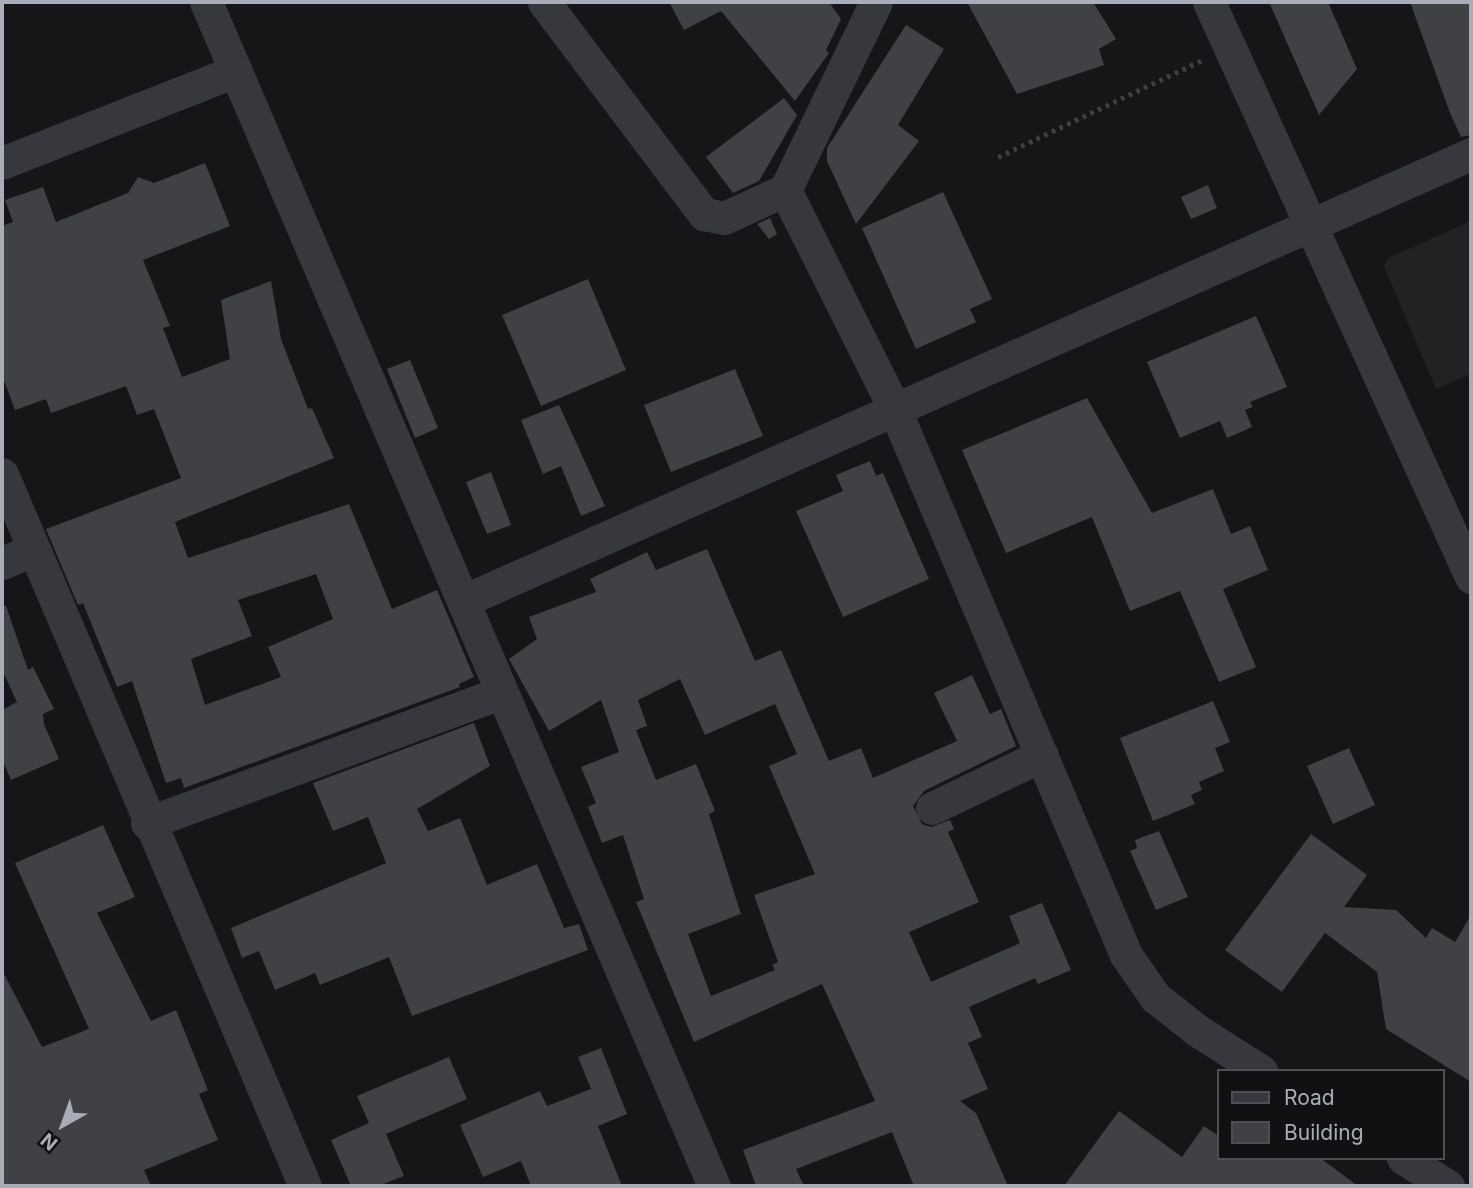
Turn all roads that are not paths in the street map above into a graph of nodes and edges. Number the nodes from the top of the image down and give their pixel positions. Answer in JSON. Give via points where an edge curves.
{"nodes":[{"id":1,"x":206,"y":2,"type":"edge"},
{"id":2,"x":544,"y":2,"type":"edge"},
{"id":3,"x":1209,"y":2,"type":"edge"},
{"id":4,"x":869,"y":6,"type":"edge"},
{"id":5,"x":234,"y":71,"type":"junction"},
{"id":6,"x":1471,"y":154,"type":"edge"},
{"id":7,"x":2,"y":163,"type":"edge"},
{"id":8,"x":785,"y":190,"type":"junction"},
{"id":9,"x":1313,"y":225,"type":"junction"},
{"id":10,"x":895,"y":410,"type":"junction"},
{"id":11,"x":2,"y":474,"type":"edge"},
{"id":12,"x":33,"y":550,"type":"junction"},
{"id":13,"x":2,"y":563,"type":"edge"},
{"id":14,"x":1471,"y":577,"type":"edge"},
{"id":15,"x":463,"y":601,"type":"junction"},
{"id":16,"x":501,"y":693,"type":"junction"},
{"id":17,"x":1042,"y":755,"type":"junction"},
{"id":18,"x":932,"y":808,"type":"dead end"},
{"id":19,"x":147,"y":823,"type":"junction"},
{"id":20,"x":1258,"y":1069,"type":"edge"},
{"id":21,"x":1406,"y":1160,"type":"edge"},
{"id":22,"x":305,"y":1186,"type":"edge"},
{"id":23,"x":714,"y":1186,"type":"edge"},
{"id":24,"x":1448,"y":1186,"type":"edge"}],
"edges":[{"from":1,"to":5,"type":"street"},
{"from":2,"to":8,"type":"street","via":[[704,214],[724,218]]},
{"from":3,"to":9,"type":"street"},
{"from":4,"to":8,"type":"street"},
{"from":5,"to":7,"type":"street"},
{"from":5,"to":15,"type":"street"},
{"from":6,"to":9,"type":"street"},
{"from":8,"to":10,"type":"street"},
{"from":9,"to":10,"type":"street"},
{"from":9,"to":14,"type":"street"},
{"from":10,"to":15,"type":"street"},
{"from":10,"to":17,"type":"street"},
{"from":11,"to":12,"type":"street"},
{"from":12,"to":13,"type":"street"},
{"from":12,"to":19,"type":"street"},
{"from":15,"to":16,"type":"street"},
{"from":16,"to":19,"type":"street"},
{"from":16,"to":23,"type":"street"},
{"from":17,"to":18,"type":"street"},
{"from":17,"to":20,"type":"street","via":[[1133,965],[1155,996],[1176,1014]]},
{"from":19,"to":22,"type":"street"},
{"from":21,"to":24,"type":"street"}]}
